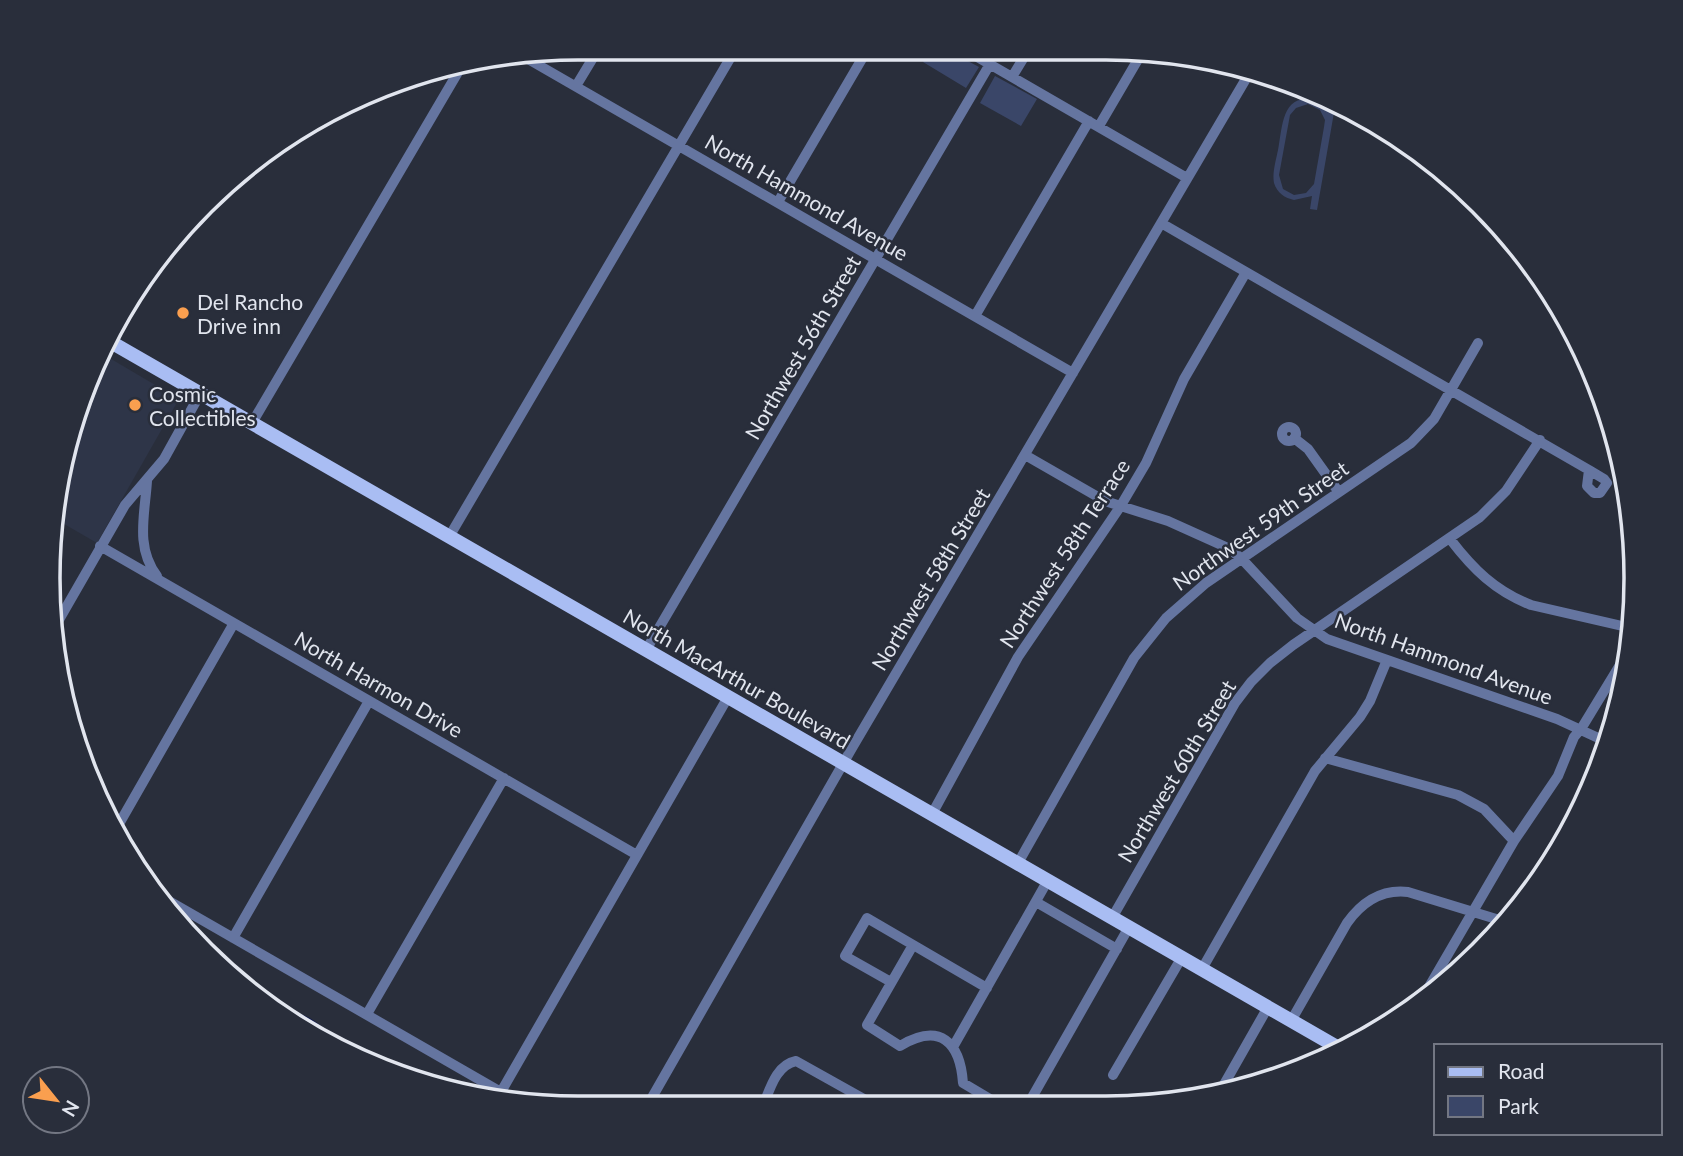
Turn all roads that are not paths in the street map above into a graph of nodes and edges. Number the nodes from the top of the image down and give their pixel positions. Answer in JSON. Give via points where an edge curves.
{"nodes":[{"id":1,"x":592,"y":60,"type":"edge"},
{"id":2,"x":729,"y":60,"type":"edge"},
{"id":3,"x":861,"y":60,"type":"edge"},
{"id":4,"x":983,"y":60,"type":"edge"},
{"id":5,"x":1022,"y":60,"type":"edge"},
{"id":6,"x":1137,"y":61,"type":"edge"},
{"id":7,"x":533,"y":62,"type":"edge"},
{"id":8,"x":990,"y":64,"type":"junction"},
{"id":9,"x":457,"y":74,"type":"edge"},
{"id":10,"x":1012,"y":77,"type":"junction"},
{"id":11,"x":1246,"y":79,"type":"edge"},
{"id":12,"x":576,"y":86,"type":"junction"},
{"id":13,"x":1094,"y":124,"type":"junction"},
{"id":14,"x":678,"y":145,"type":"junction"},
{"id":15,"x":1187,"y":178,"type":"junction"},
{"id":16,"x":778,"y":202,"type":"junction"},
{"id":17,"x":1161,"y":223,"type":"junction"},
{"id":18,"x":876,"y":259,"type":"junction"},
{"id":19,"x":1245,"y":274,"type":"junction"},
{"id":20,"x":975,"y":316,"type":"junction"},
{"id":21,"x":1478,"y":343,"type":"dead end"},
{"id":22,"x":115,"y":345,"type":"edge"},
{"id":23,"x":1073,"y":373,"type":"junction"},
{"id":24,"x":1451,"y":390,"type":"junction"},
{"id":25,"x":201,"y":394,"type":"junction"},
{"id":26,"x":252,"y":424,"type":"junction"},
{"id":27,"x":1294,"y":438,"type":"dead end"},
{"id":28,"x":1539,"y":440,"type":"junction"},
{"id":29,"x":1025,"y":455,"type":"junction"},
{"id":30,"x":1589,"y":470,"type":"dead end"},
{"id":31,"x":147,"y":481,"type":"junction"},
{"id":32,"x":1338,"y":491,"type":"junction"},
{"id":33,"x":1120,"y":507,"type":"junction"},
{"id":34,"x":450,"y":537,"type":"junction"},
{"id":35,"x":1450,"y":539,"type":"junction"},
{"id":36,"x":100,"y":546,"type":"junction"},
{"id":37,"x":1241,"y":558,"type":"junction"},
{"id":38,"x":161,"y":581,"type":"junction"},
{"id":39,"x":61,"y":614,"type":"edge"},
{"id":40,"x":234,"y":623,"type":"junction"},
{"id":41,"x":1621,"y":626,"type":"edge"},
{"id":42,"x":1313,"y":631,"type":"junction"},
{"id":43,"x":646,"y":650,"type":"junction"},
{"id":44,"x":1387,"y":660,"type":"junction"},
{"id":45,"x":1615,"y":673,"type":"edge"},
{"id":46,"x":729,"y":697,"type":"junction"},
{"id":47,"x":369,"y":701,"type":"junction"},
{"id":48,"x":1581,"y":729,"type":"junction"},
{"id":49,"x":1598,"y":738,"type":"edge"},
{"id":50,"x":1325,"y":758,"type":"junction"},
{"id":51,"x":844,"y":763,"type":"junction"},
{"id":52,"x":503,"y":778,"type":"junction"},
{"id":53,"x":932,"y":814,"type":"junction"},
{"id":54,"x":121,"y":821,"type":"edge"},
{"id":55,"x":1514,"y":841,"type":"junction"},
{"id":56,"x":637,"y":856,"type":"junction"},
{"id":57,"x":1018,"y":863,"type":"junction"},
{"id":58,"x":1048,"y":880,"type":"junction"},
{"id":59,"x":1036,"y":902,"type":"junction"},
{"id":60,"x":176,"y":905,"type":"edge"},
{"id":61,"x":1472,"y":911,"type":"junction"},
{"id":62,"x":1112,"y":918,"type":"junction"},
{"id":63,"x":1496,"y":919,"type":"edge"},
{"id":64,"x":1129,"y":927,"type":"junction"},
{"id":65,"x":233,"y":938,"type":"junction"},
{"id":66,"x":913,"y":945,"type":"junction"},
{"id":67,"x":1117,"y":949,"type":"junction"},
{"id":68,"x":1182,"y":957,"type":"junction"},
{"id":69,"x":1202,"y":969,"type":"junction"},
{"id":70,"x":1433,"y":979,"type":"edge"},
{"id":71,"x":891,"y":982,"type":"junction"},
{"id":72,"x":986,"y":988,"type":"junction"},
{"id":73,"x":1268,"y":1007,"type":"junction"},
{"id":74,"x":367,"y":1014,"type":"junction"},
{"id":75,"x":1291,"y":1021,"type":"junction"},
{"id":76,"x":1332,"y":1044,"type":"edge"},
{"id":77,"x":953,"y":1047,"type":"junction"},
{"id":78,"x":1113,"y":1075,"type":"dead end"},
{"id":79,"x":1225,"y":1082,"type":"edge"},
{"id":80,"x":498,"y":1090,"type":"edge"},
{"id":81,"x":502,"y":1091,"type":"edge"},
{"id":82,"x":653,"y":1096,"type":"edge"},
{"id":83,"x":767,"y":1096,"type":"edge"},
{"id":84,"x":860,"y":1096,"type":"edge"},
{"id":85,"x":985,"y":1096,"type":"edge"},
{"id":86,"x":1033,"y":1096,"type":"edge"}],
"edges":[{"from":1,"to":12,"type":"street"},
{"from":2,"to":14,"type":"street"},
{"from":3,"to":16,"type":"street"},
{"from":4,"to":8,"type":"street"},
{"from":5,"to":10,"type":"street"},
{"from":6,"to":13,"type":"street"},
{"from":7,"to":12,"type":"street","name":"North Hammond Avenue"},
{"from":8,"to":10,"type":"street"},
{"from":8,"to":18,"type":"street","name":"Northwest 56th Street"},
{"from":9,"to":26,"type":"street"},
{"from":10,"to":13,"type":"street"},
{"from":11,"to":15,"type":"street","name":"Northwest 58th Street"},
{"from":12,"to":14,"type":"street","name":"North Hammond Avenue"},
{"from":13,"to":15,"type":"street"},
{"from":13,"to":20,"type":"street"},
{"from":14,"to":16,"type":"street","name":"North Hammond Avenue"},
{"from":14,"to":34,"type":"street"},
{"from":15,"to":17,"type":"street","name":"Northwest 58th Street"},
{"from":16,"to":18,"type":"street","name":"North Hammond Avenue"},
{"from":17,"to":19,"type":"street"},
{"from":17,"to":23,"type":"street","name":"Northwest 58th Street"},
{"from":18,"to":20,"type":"street","name":"North Hammond Avenue"},
{"from":18,"to":43,"type":"street","name":"Northwest 56th Street"},
{"from":19,"to":24,"type":"street"},
{"from":19,"to":33,"type":"street","name":"Northwest 58th Terrace","via":[[1184,379],[1146,463]]},
{"from":20,"to":23,"type":"street","name":"North Hammond Avenue"},
{"from":21,"to":24,"type":"street","name":"Northwest 59th Street"},
{"from":22,"to":25,"type":"main road","name":"North MacArthur Boulevard"},
{"from":23,"to":29,"type":"street","name":"Northwest 58th Street"},
{"from":24,"to":28,"type":"street"},
{"from":24,"to":32,"type":"street","name":"Northwest 59th Street","via":[[1434,419],[1411,443]]},
{"from":25,"to":26,"type":"main road","name":"North MacArthur Boulevard"},
{"from":25,"to":31,"type":"street"},
{"from":26,"to":34,"type":"main road","name":"North MacArthur Boulevard"},
{"from":27,"to":32,"type":"street","via":[[1308,449]]},
{"from":28,"to":30,"type":"street"},
{"from":28,"to":35,"type":"street","name":"Northwest 60th Street","via":[[1506,491]]},
{"from":29,"to":33,"type":"street","name":"North Hammond Avenue"},
{"from":29,"to":51,"type":"street","name":"Northwest 58th Street"},
{"from":31,"to":36,"type":"street","via":[[125,505]]},
{"from":31,"to":38,"type":"street","via":[[143,542],[150,567]]},
{"from":32,"to":37,"type":"street","name":"Northwest 59th Street"},
{"from":33,"to":37,"type":"street","name":"North Hammond Avenue","via":[[1190,530]]},
{"from":33,"to":53,"type":"street","name":"Northwest 58th Terrace","via":[[1018,657]]},
{"from":34,"to":43,"type":"main road","name":"North MacArthur Boulevard"},
{"from":35,"to":41,"type":"street","via":[[1478,573],[1517,599]]},
{"from":35,"to":42,"type":"street","name":"Northwest 60th Street"},
{"from":36,"to":38,"type":"street","name":"North Harmon Drive"},
{"from":36,"to":39,"type":"street"},
{"from":37,"to":42,"type":"street","name":"North Hammond Avenue","via":[[1280,603]]},
{"from":37,"to":57,"type":"street","name":"Northwest 59th Street","via":[[1174,610],[1134,658]]},
{"from":38,"to":40,"type":"street","name":"North Harmon Drive"},
{"from":40,"to":47,"type":"street","name":"North Harmon Drive"},
{"from":40,"to":54,"type":"street"},
{"from":42,"to":44,"type":"street","name":"North Hammond Avenue"},
{"from":42,"to":62,"type":"street","name":"Northwest 60th Street","via":[[1270,663],[1236,703]]},
{"from":43,"to":46,"type":"main road","name":"North MacArthur Boulevard"},
{"from":44,"to":48,"type":"street","name":"North Hammond Avenue"},
{"from":44,"to":50,"type":"street","via":[[1360,717]]},
{"from":45,"to":48,"type":"street"},
{"from":46,"to":51,"type":"main road","name":"North MacArthur Boulevard"},
{"from":46,"to":56,"type":"street"},
{"from":47,"to":52,"type":"street","name":"North Harmon Drive"},
{"from":47,"to":65,"type":"street"},
{"from":48,"to":49,"type":"street","name":"North Hammond Avenue"},
{"from":48,"to":55,"type":"street","via":[[1558,776]]},
{"from":50,"to":55,"type":"street","via":[[1465,798],[1484,809]]},
{"from":50,"to":69,"type":"street"},
{"from":51,"to":53,"type":"main road","name":"North MacArthur Boulevard"},
{"from":51,"to":82,"type":"street","name":"Northwest 58th Street"},
{"from":52,"to":56,"type":"street","name":"North Harmon Drive"},
{"from":52,"to":74,"type":"street"},
{"from":53,"to":57,"type":"main road","name":"North MacArthur Boulevard"},
{"from":55,"to":61,"type":"street"},
{"from":56,"to":81,"type":"street"},
{"from":57,"to":58,"type":"main road","name":"North MacArthur Boulevard"},
{"from":58,"to":59,"type":"street"},
{"from":58,"to":62,"type":"main road","name":"North MacArthur Boulevard"},
{"from":59,"to":67,"type":"street"},
{"from":59,"to":72,"type":"street"},
{"from":60,"to":65,"type":"street"},
{"from":61,"to":63,"type":"street"},
{"from":61,"to":70,"type":"street"},
{"from":61,"to":75,"type":"street","via":[[1408,892],[1373,898],[1354,912]]},
{"from":62,"to":64,"type":"main road","name":"North MacArthur Boulevard"},
{"from":64,"to":67,"type":"street"},
{"from":64,"to":68,"type":"main road","name":"North MacArthur Boulevard"},
{"from":65,"to":74,"type":"street"},
{"from":66,"to":71,"type":"street"},
{"from":66,"to":71,"type":"street","via":[[867,918],[845,956]]},
{"from":66,"to":72,"type":"street"},
{"from":67,"to":86,"type":"street"},
{"from":68,"to":69,"type":"main road","name":"North MacArthur Boulevard"},
{"from":68,"to":78,"type":"street"},
{"from":69,"to":73,"type":"main road","name":"North MacArthur Boulevard"},
{"from":71,"to":77,"type":"street","via":[[867,1025],[901,1046],[929,1035]]},
{"from":72,"to":77,"type":"street"},
{"from":73,"to":75,"type":"main road","name":"North MacArthur Boulevard"},
{"from":73,"to":79,"type":"street"},
{"from":74,"to":80,"type":"street"},
{"from":75,"to":76,"type":"main road","name":"North MacArthur Boulevard"},
{"from":77,"to":85,"type":"street","via":[[963,1083]]},
{"from":83,"to":84,"type":"street","via":[[778,1072],[792,1061]]}]}
